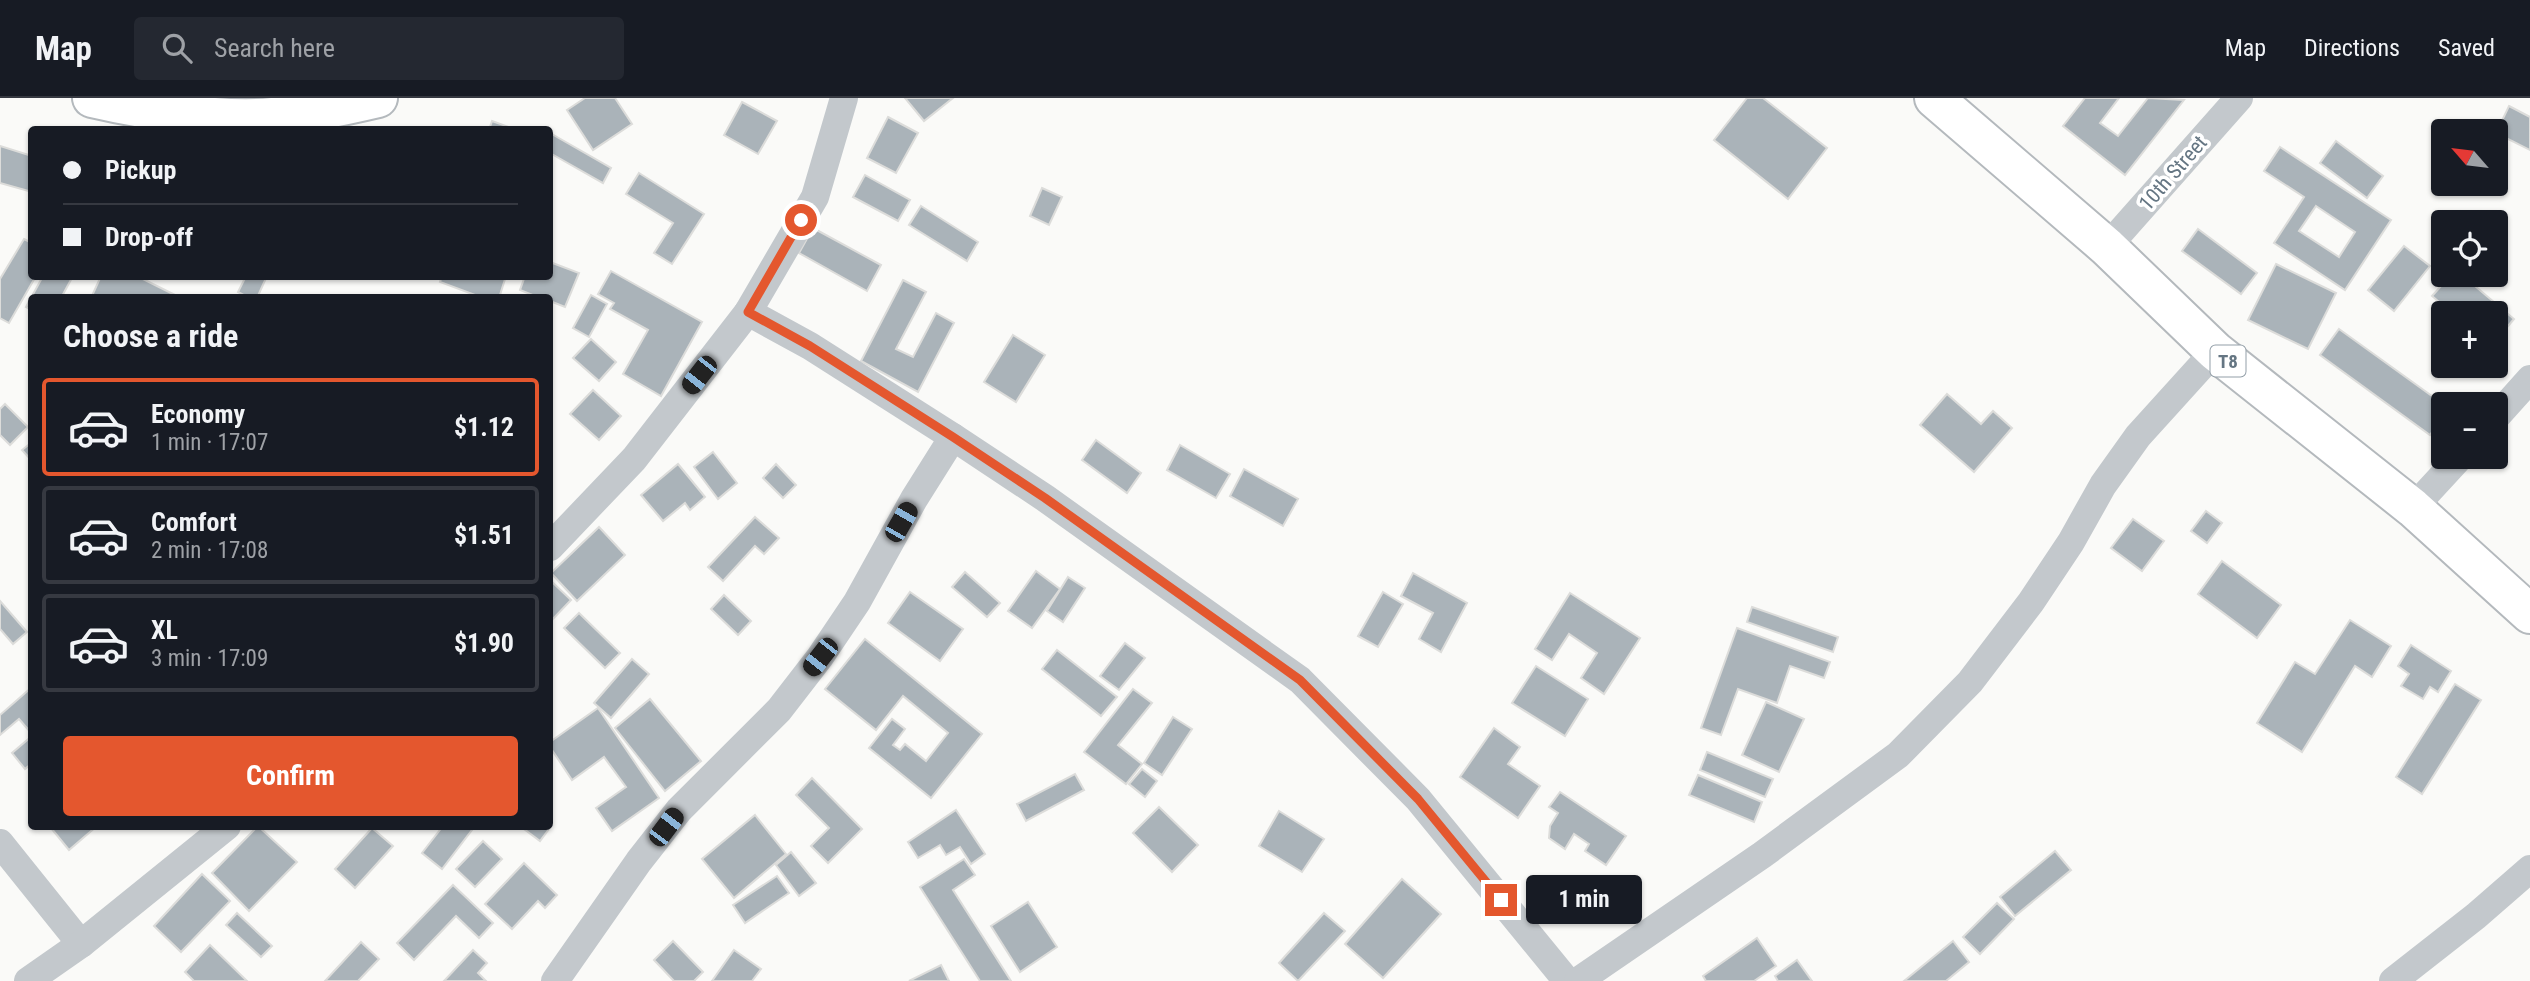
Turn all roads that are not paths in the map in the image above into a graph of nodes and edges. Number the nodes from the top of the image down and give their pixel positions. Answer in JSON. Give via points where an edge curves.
{"nodes":[{"id":1,"x":92,"y":98,"type":"edge"},
{"id":2,"x":378,"y":98,"type":"edge"},
{"id":3,"x":844,"y":98,"type":"edge"},
{"id":4,"x":1934,"y":98,"type":"edge"},
{"id":5,"x":2239,"y":98,"type":"edge"},
{"id":6,"x":2107,"y":247,"type":"junction"},
{"id":7,"x":748,"y":312,"type":"junction"},
{"id":8,"x":2215,"y":351,"type":"junction"},
{"id":9,"x":2530,"y":379,"type":"edge"},
{"id":10,"x":2508,"y":404,"type":"edge"},
{"id":11,"x":953,"y":437,"type":"junction"},
{"id":12,"x":2449,"y":469,"type":"edge"},
{"id":13,"x":2413,"y":508,"type":"junction"},
{"id":14,"x":553,"y":544,"type":"edge"},
{"id":15,"x":2530,"y":614,"type":"edge"},
{"id":16,"x":222,"y":830,"type":"edge"},
{"id":17,"x":0,"y":843,"type":"edge"},
{"id":18,"x":2530,"y":869,"type":"edge"},
{"id":19,"x":81,"y":944,"type":"junction"},
{"id":20,"x":28,"y":981,"type":"edge"},
{"id":21,"x":555,"y":981,"type":"edge"},
{"id":22,"x":1567,"y":981,"type":"edge"},
{"id":23,"x":1578,"y":981,"type":"edge"},
{"id":24,"x":2393,"y":981,"type":"edge"}],
"edges":[{"from":1,"to":2,"type":"highway","via":[[202,116],[272,117]]},
{"from":3,"to":7,"type":"street","via":[[815,197]]},
{"from":4,"to":6,"type":"highway","number":"T8"},
{"from":5,"to":6,"type":"street","name":"10th Street"},
{"from":6,"to":8,"type":"highway","number":"T8"},
{"from":7,"to":11,"type":"street"},
{"from":7,"to":14,"type":"street","via":[[634,459]]},
{"from":8,"to":13,"type":"highway","number":"T8"},
{"from":8,"to":23,"type":"street","via":[[2138,436],[2031,602],[1970,682],[1898,755]]},
{"from":9,"to":10,"type":"street"},
{"from":11,"to":21,"type":"street","via":[[820,657],[779,710],[678,810]]},
{"from":11,"to":22,"type":"street","via":[[1300,680],[1418,799]]},
{"from":12,"to":13,"type":"street"},
{"from":13,"to":15,"type":"highway","number":"T8"},
{"from":16,"to":19,"type":"street"},
{"from":17,"to":19,"type":"street"},
{"from":18,"to":24,"type":"street"},
{"from":19,"to":20,"type":"street"}]}
